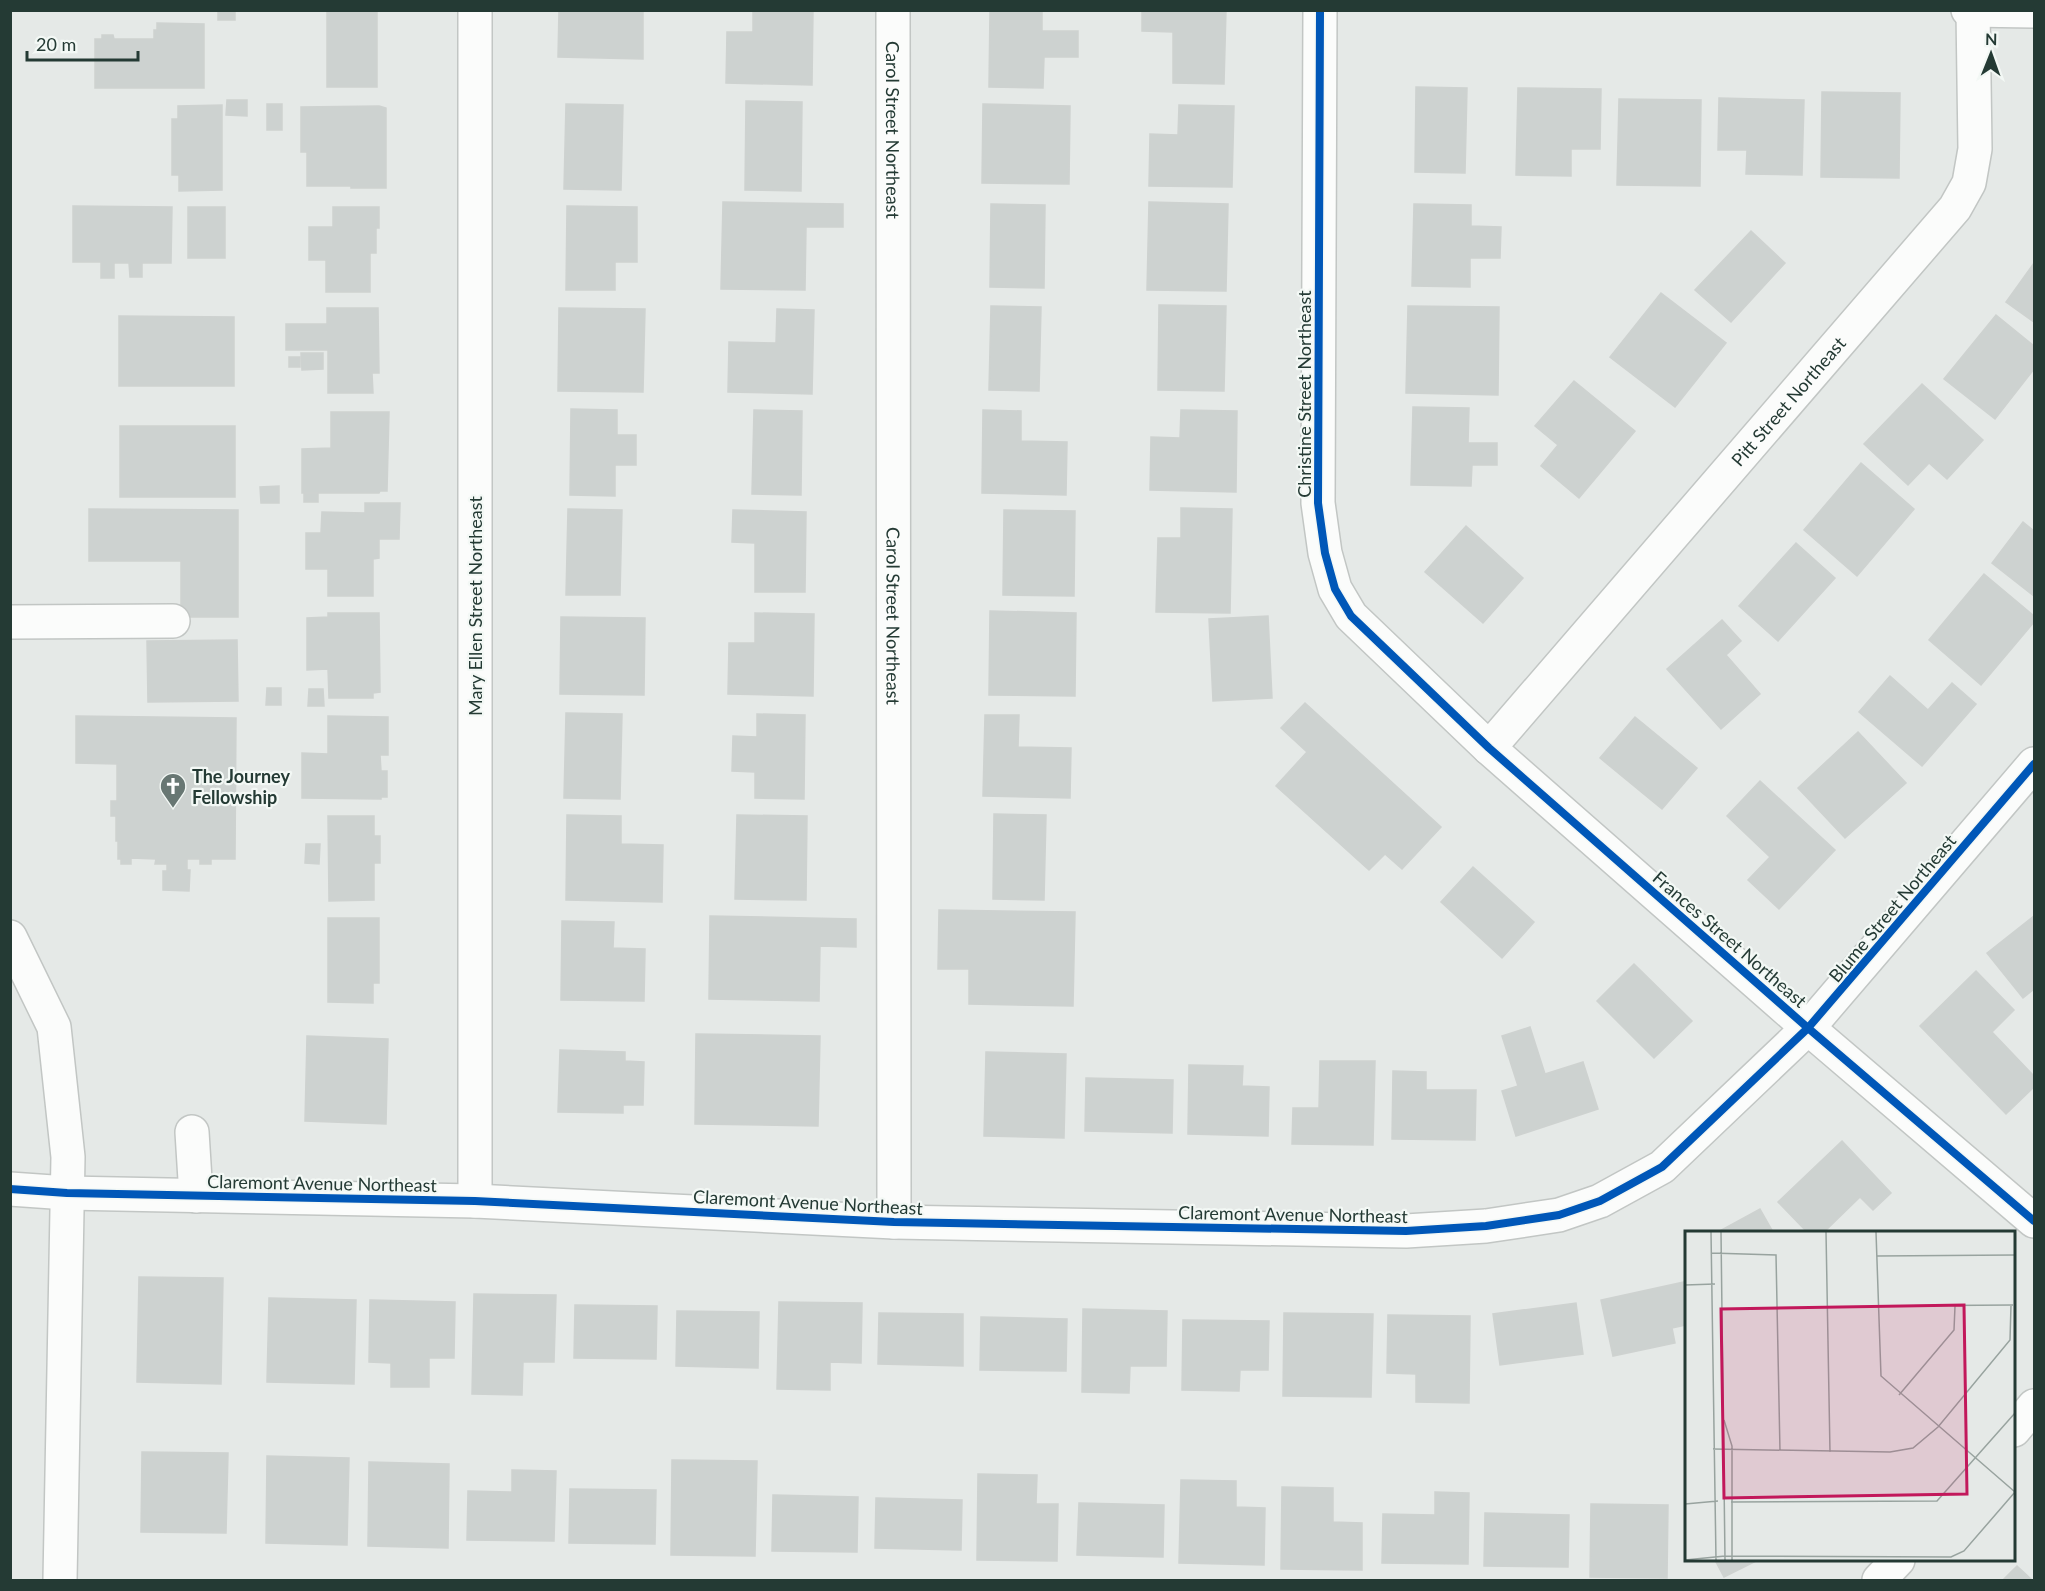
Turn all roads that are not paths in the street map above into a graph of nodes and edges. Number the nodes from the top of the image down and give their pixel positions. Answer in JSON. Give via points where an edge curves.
{"nodes":[{"id":1,"x":475,"y":10,"type":"edge"},
{"id":2,"x":893,"y":10,"type":"edge"},
{"id":3,"x":1320,"y":10,"type":"edge"},
{"id":4,"x":1968,"y":10,"type":"edge"},
{"id":5,"x":1973,"y":10,"type":"edge"},
{"id":6,"x":2034,"y":11,"type":"edge"},
{"id":7,"x":173,"y":621,"type":"dead end"},
{"id":8,"x":10,"y":622,"type":"edge"},
{"id":9,"x":1488,"y":748,"type":"junction"},
{"id":10,"x":2034,"y":764,"type":"edge"},
{"id":11,"x":10,"y":937,"type":"edge"},
{"id":12,"x":1808,"y":1028,"type":"junction"},
{"id":13,"x":192,"y":1132,"type":"dead end"},
{"id":14,"x":10,"y":1189,"type":"edge"},
{"id":15,"x":67,"y":1193,"type":"junction"},
{"id":16,"x":196,"y":1196,"type":"junction"},
{"id":17,"x":475,"y":1201,"type":"junction"},
{"id":18,"x":1600,"y":1201,"type":"joint"},
{"id":19,"x":2034,"y":1221,"type":"edge"},
{"id":20,"x":894,"y":1222,"type":"junction"},
{"id":21,"x":2034,"y":1406,"type":"edge"},
{"id":22,"x":2015,"y":1428,"type":"edge"},
{"id":23,"x":1897,"y":1561,"type":"edge"},
{"id":24,"x":60,"y":1581,"type":"edge"},
{"id":25,"x":1879,"y":1581,"type":"edge"}],
"edges":[{"from":1,"to":17,"type":"street","name":"Mary Ellen Street Northeast"},
{"from":2,"to":20,"type":"street","name":"Carol Street Northeast"},
{"from":3,"to":9,"type":"street","name":"Christine Street Northeast","via":[[1318,503],[1325,553],[1335,589],[1351,616]]},
{"from":4,"to":5,"type":"street"},
{"from":5,"to":6,"type":"street"},
{"from":5,"to":9,"type":"street","name":"Pitt Street Northeast","via":[[1975,149],[1969,183],[1955,208]]},
{"from":7,"to":8,"type":"street"},
{"from":9,"to":12,"type":"street","name":"Frances Street Northeast"},
{"from":10,"to":12,"type":"street","name":"Blume Street Northeast"},
{"from":11,"to":15,"type":"street","via":[[54,1027],[68,1156]]},
{"from":12,"to":18,"type":"street","name":"Blume Street Northeast","via":[[1662,1167]]},
{"from":12,"to":19,"type":"street","name":"Frances Street Northeast"},
{"from":13,"to":16,"type":"street"},
{"from":14,"to":15,"type":"street","name":"Claremont Avenue Northeast"},
{"from":15,"to":16,"type":"street","name":"Claremont Avenue Northeast"},
{"from":15,"to":24,"type":"street"},
{"from":16,"to":17,"type":"street","name":"Claremont Avenue Northeast"},
{"from":17,"to":20,"type":"street","name":"Claremont Avenue Northeast"},
{"from":18,"to":20,"type":"street","name":"Claremont Avenue Northeast","via":[[1559,1215],[1486,1226],[1406,1231]]},
{"from":21,"to":22,"type":"street"},
{"from":23,"to":25,"type":"street"}]}
